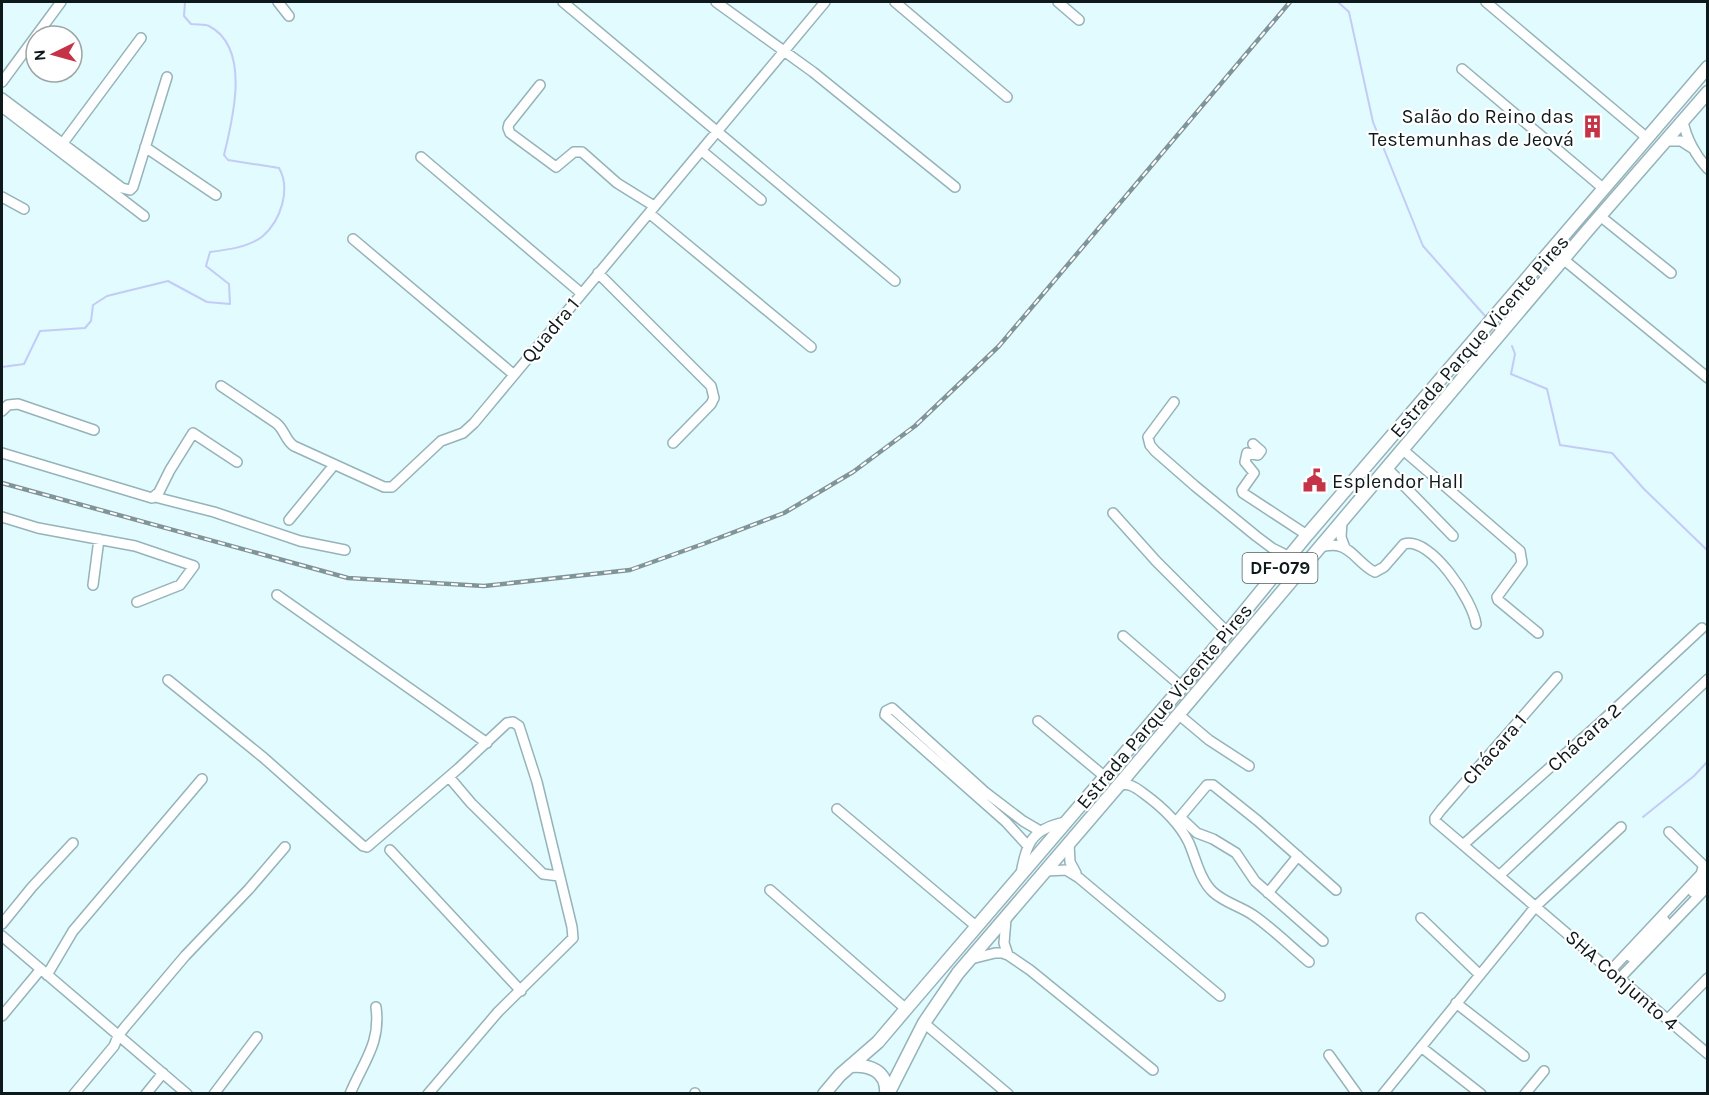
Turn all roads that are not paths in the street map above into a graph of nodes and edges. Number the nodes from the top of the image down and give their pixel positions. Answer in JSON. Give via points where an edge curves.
{"nodes":[{"id":1,"x":61,"y":2,"type":"edge"},
{"id":2,"x":278,"y":2,"type":"edge"},
{"id":3,"x":563,"y":2,"type":"edge"},
{"id":4,"x":716,"y":2,"type":"edge"},
{"id":5,"x":825,"y":2,"type":"edge"},
{"id":6,"x":895,"y":2,"type":"edge"},
{"id":7,"x":1058,"y":2,"type":"edge"},
{"id":8,"x":1486,"y":2,"type":"edge"},
{"id":9,"x":289,"y":16,"type":"dead end"},
{"id":10,"x":1079,"y":20,"type":"dead end"},
{"id":11,"x":141,"y":38,"type":"dead end"},
{"id":12,"x":783,"y":50,"type":"junction"},
{"id":13,"x":1707,"y":67,"type":"edge"},
{"id":14,"x":1462,"y":69,"type":"dead end"},
{"id":15,"x":167,"y":77,"type":"dead end"},
{"id":16,"x":2,"y":82,"type":"edge"},
{"id":17,"x":540,"y":85,"type":"dead end"},
{"id":18,"x":1707,"y":92,"type":"edge"},
{"id":19,"x":1007,"y":97,"type":"dead end"},
{"id":20,"x":2,"y":98,"type":"edge"},
{"id":21,"x":2,"y":107,"type":"edge"},
{"id":22,"x":1683,"y":121,"type":"junction"},
{"id":23,"x":718,"y":131,"type":"junction"},
{"id":24,"x":1646,"y":137,"type":"junction"},
{"id":25,"x":1665,"y":141,"type":"junction"},
{"id":26,"x":63,"y":144,"type":"junction"},
{"id":27,"x":145,"y":147,"type":"junction"},
{"id":28,"x":702,"y":151,"type":"junction"},
{"id":29,"x":1696,"y":151,"type":"junction"},
{"id":30,"x":421,"y":157,"type":"dead end"},
{"id":31,"x":1707,"y":169,"type":"edge"},
{"id":32,"x":1618,"y":171,"type":"junction"},
{"id":33,"x":955,"y":187,"type":"dead end"},
{"id":34,"x":1604,"y":189,"type":"junction"},
{"id":35,"x":216,"y":195,"type":"dead end"},
{"id":36,"x":2,"y":197,"type":"edge"},
{"id":37,"x":760,"y":200,"type":"dead end"},
{"id":38,"x":1613,"y":201,"type":"junction"},
{"id":39,"x":1588,"y":207,"type":"junction"},
{"id":40,"x":24,"y":209,"type":"dead end"},
{"id":41,"x":652,"y":210,"type":"junction"},
{"id":42,"x":144,"y":216,"type":"dead end"},
{"id":43,"x":1600,"y":216,"type":"junction"},
{"id":44,"x":1587,"y":231,"type":"junction"},
{"id":45,"x":353,"y":239,"type":"dead end"},
{"id":46,"x":1563,"y":259,"type":"junction"},
{"id":47,"x":598,"y":273,"type":"junction"},
{"id":48,"x":1671,"y":273,"type":"dead end"},
{"id":49,"x":895,"y":281,"type":"dead end"},
{"id":50,"x":580,"y":293,"type":"junction"},
{"id":51,"x":811,"y":347,"type":"dead end"},
{"id":52,"x":513,"y":374,"type":"junction"},
{"id":53,"x":1707,"y":378,"type":"edge"},
{"id":54,"x":221,"y":386,"type":"dead end"},
{"id":55,"x":1174,"y":402,"type":"dead end"},
{"id":56,"x":2,"y":411,"type":"edge"},
{"id":57,"x":94,"y":430,"type":"dead end"},
{"id":58,"x":673,"y":443,"type":"dead end"},
{"id":59,"x":1253,"y":444,"type":"dead end"},
{"id":60,"x":1402,"y":449,"type":"junction"},
{"id":61,"x":2,"y":453,"type":"edge"},
{"id":62,"x":237,"y":462,"type":"dead end"},
{"id":63,"x":334,"y":465,"type":"junction"},
{"id":64,"x":1386,"y":467,"type":"junction"},
{"id":65,"x":155,"y":497,"type":"junction"},
{"id":66,"x":1113,"y":513,"type":"dead end"},
{"id":67,"x":2,"y":518,"type":"edge"},
{"id":68,"x":289,"y":520,"type":"dead end"},
{"id":69,"x":1342,"y":522,"type":"junction"},
{"id":70,"x":1308,"y":535,"type":"junction"},
{"id":71,"x":1453,"y":536,"type":"dead end"},
{"id":72,"x":99,"y":539,"type":"junction"},
{"id":73,"x":1319,"y":547,"type":"junction"},
{"id":74,"x":1345,"y":548,"type":"junction"},
{"id":75,"x":345,"y":550,"type":"dead end"},
{"id":76,"x":1290,"y":557,"type":"junction"},
{"id":77,"x":93,"y":585,"type":"dead end"},
{"id":78,"x":277,"y":596,"type":"dead end"},
{"id":79,"x":137,"y":602,"type":"dead end"},
{"id":80,"x":1476,"y":624,"type":"dead end"},
{"id":81,"x":1702,"y":628,"type":"dead end"},
{"id":82,"x":1227,"y":632,"type":"junction"},
{"id":83,"x":1538,"y":633,"type":"dead end"},
{"id":84,"x":1123,"y":636,"type":"dead end"},
{"id":85,"x":1557,"y":677,"type":"dead end"},
{"id":86,"x":1707,"y":679,"type":"edge"},
{"id":87,"x":168,"y":680,"type":"dead end"},
{"id":88,"x":1181,"y":686,"type":"junction"},
{"id":89,"x":1200,"y":688,"type":"junction"},
{"id":90,"x":1187,"y":703,"type":"junction"},
{"id":91,"x":1178,"y":714,"type":"junction"},
{"id":92,"x":1038,"y":721,"type":"dead end"},
{"id":93,"x":486,"y":743,"type":"junction"},
{"id":94,"x":942,"y":760,"type":"junction"},
{"id":95,"x":1249,"y":765,"type":"dead end"},
{"id":96,"x":1132,"y":768,"type":"junction"},
{"id":97,"x":1104,"y":776,"type":"junction"},
{"id":98,"x":449,"y":777,"type":"junction"},
{"id":99,"x":202,"y":779,"type":"dead end"},
{"id":100,"x":1118,"y":786,"type":"junction"},
{"id":101,"x":1138,"y":789,"type":"junction"},
{"id":102,"x":982,"y":795,"type":"junction"},
{"id":103,"x":837,"y":809,"type":"dead end"},
{"id":104,"x":1013,"y":813,"type":"junction"},
{"id":105,"x":1178,"y":820,"type":"junction"},
{"id":106,"x":1006,"y":822,"type":"junction"},
{"id":107,"x":1065,"y":822,"type":"junction"},
{"id":108,"x":1437,"y":823,"type":"joint"},
{"id":109,"x":1621,"y":827,"type":"dead end"},
{"id":110,"x":1040,"y":831,"type":"junction"},
{"id":111,"x":1669,"y":832,"type":"dead end"},
{"id":112,"x":73,"y":843,"type":"dead end"},
{"id":113,"x":1069,"y":844,"type":"junction"},
{"id":114,"x":1464,"y":844,"type":"junction"},
{"id":115,"x":1027,"y":845,"type":"junction"},
{"id":116,"x":285,"y":847,"type":"dead end"},
{"id":117,"x":390,"y":850,"type":"dead end"},
{"id":118,"x":1298,"y":856,"type":"junction"},
{"id":119,"x":1046,"y":872,"type":"junction"},
{"id":120,"x":1500,"y":875,"type":"junction"},
{"id":121,"x":559,"y":876,"type":"junction"},
{"id":122,"x":1020,"y":876,"type":"junction"},
{"id":123,"x":1707,"y":877,"type":"edge"},
{"id":124,"x":1079,"y":878,"type":"junction"},
{"id":125,"x":1707,"y":886,"type":"edge"},
{"id":126,"x":770,"y":890,"type":"dead end"},
{"id":127,"x":1336,"y":890,"type":"dead end"},
{"id":128,"x":1268,"y":893,"type":"junction"},
{"id":129,"x":1536,"y":906,"type":"junction"},
{"id":130,"x":1421,"y":918,"type":"dead end"},
{"id":131,"x":1006,"y":919,"type":"junction"},
{"id":132,"x":2,"y":924,"type":"edge"},
{"id":133,"x":977,"y":927,"type":"junction"},
{"id":134,"x":2,"y":936,"type":"edge"},
{"id":135,"x":1323,"y":941,"type":"dead end"},
{"id":136,"x":1008,"y":955,"type":"junction"},
{"id":137,"x":971,"y":959,"type":"junction"},
{"id":138,"x":1309,"y":962,"type":"dead end"},
{"id":139,"x":44,"y":972,"type":"junction"},
{"id":140,"x":1615,"y":974,"type":"junction"},
{"id":141,"x":1480,"y":975,"type":"junction"},
{"id":142,"x":1707,"y":978,"type":"edge"},
{"id":143,"x":521,"y":991,"type":"junction"},
{"id":144,"x":1220,"y":996,"type":"dead end"},
{"id":145,"x":1456,"y":1003,"type":"junction"},
{"id":146,"x":376,"y":1007,"type":"dead end"},
{"id":147,"x":906,"y":1010,"type":"junction"},
{"id":148,"x":2,"y":1016,"type":"edge"},
{"id":149,"x":1668,"y":1020,"type":"junction"},
{"id":150,"x":924,"y":1023,"type":"junction"},
{"id":151,"x":118,"y":1036,"type":"junction"},
{"id":152,"x":257,"y":1037,"type":"dead end"},
{"id":153,"x":1421,"y":1047,"type":"junction"},
{"id":154,"x":1707,"y":1054,"type":"edge"},
{"id":155,"x":1329,"y":1055,"type":"dead end"},
{"id":156,"x":1524,"y":1056,"type":"dead end"},
{"id":157,"x":850,"y":1066,"type":"junction"},
{"id":158,"x":1153,"y":1070,"type":"dead end"},
{"id":159,"x":1544,"y":1071,"type":"dead end"},
{"id":160,"x":163,"y":1073,"type":"junction"},
{"id":161,"x":74,"y":1094,"type":"edge"},
{"id":162,"x":146,"y":1094,"type":"edge"},
{"id":163,"x":187,"y":1094,"type":"edge"},
{"id":164,"x":214,"y":1094,"type":"edge"},
{"id":165,"x":350,"y":1094,"type":"edge"},
{"id":166,"x":428,"y":1094,"type":"edge"},
{"id":167,"x":824,"y":1094,"type":"edge"},
{"id":168,"x":887,"y":1094,"type":"edge"},
{"id":169,"x":1008,"y":1094,"type":"edge"},
{"id":170,"x":1358,"y":1094,"type":"edge"},
{"id":171,"x":1383,"y":1094,"type":"edge"},
{"id":172,"x":1481,"y":1094,"type":"edge"},
{"id":173,"x":1525,"y":1094,"type":"edge"}],
"edges":[{"from":1,"to":16,"type":"street"},
{"from":2,"to":9,"type":"street"},
{"from":3,"to":23,"type":"street"},
{"from":4,"to":12,"type":"street"},
{"from":5,"to":12,"type":"street","name":"Quadra 1"},
{"from":6,"to":19,"type":"street"},
{"from":7,"to":10,"type":"street"},
{"from":8,"to":24,"type":"street"},
{"from":11,"to":26,"type":"street"},
{"from":12,"to":23,"type":"street","name":"Quadra 1"},
{"from":12,"to":33,"type":"street"},
{"from":13,"to":24,"type":"main road","name":"Estrada Parque Vicente Pires","number":"DF-079"},
{"from":14,"to":34,"type":"street"},
{"from":15,"to":27,"type":"street"},
{"from":17,"to":41,"type":"street","via":[[509,124],[510,133],[556,167],[580,151]]},
{"from":18,"to":22,"type":"main road","name":"Estrada Parque Vicente Pires","number":"DF-079"},
{"from":20,"to":26,"type":"street"},
{"from":21,"to":42,"type":"street"},
{"from":22,"to":25,"type":"main road","name":"Estrada Parque Vicente Pires","number":"DF-079"},
{"from":22,"to":29,"type":"street"},
{"from":23,"to":28,"type":"street","name":"Quadra 1"},
{"from":23,"to":49,"type":"street"},
{"from":24,"to":32,"type":"main road","name":"Estrada Parque Vicente Pires","number":"DF-079"},
{"from":25,"to":29,"type":"street","via":[[1681,141]]},
{"from":25,"to":38,"type":"main road","name":"Estrada Parque Vicente Pires","number":"DF-079"},
{"from":26,"to":27,"type":"street","via":[[128,190],[133,187]]},
{"from":27,"to":35,"type":"street"},
{"from":28,"to":37,"type":"street"},
{"from":28,"to":41,"type":"street","name":"Quadra 1"},
{"from":29,"to":31,"type":"street"},
{"from":30,"to":50,"type":"street"},
{"from":32,"to":34,"type":"main road","name":"Estrada Parque Vicente Pires","number":"DF-079"},
{"from":32,"to":38,"type":"main road","via":[[1608,193]]},
{"from":34,"to":39,"type":"main road","name":"Estrada Parque Vicente Pires","number":"DF-079"},
{"from":36,"to":40,"type":"street"},
{"from":38,"to":43,"type":"main road","name":"Estrada Parque Vicente Pires","number":"DF-079"},
{"from":39,"to":44,"type":"main road","via":[[1594,216]]},
{"from":39,"to":70,"type":"main road","name":"Estrada Parque Vicente Pires","number":"DF-079"},
{"from":41,"to":47,"type":"street","name":"Quadra 1"},
{"from":41,"to":51,"type":"street"},
{"from":43,"to":44,"type":"main road","name":"Estrada Parque Vicente Pires","number":"DF-079"},
{"from":43,"to":48,"type":"street"},
{"from":44,"to":46,"type":"main road","name":"Estrada Parque Vicente Pires","number":"DF-079"},
{"from":45,"to":52,"type":"street"},
{"from":46,"to":53,"type":"street"},
{"from":46,"to":60,"type":"main road","name":"Estrada Parque Vicente Pires","number":"DF-079"},
{"from":47,"to":50,"type":"street","name":"Quadra 1"},
{"from":47,"to":58,"type":"street","via":[[711,386],[711,404]]},
{"from":50,"to":52,"type":"street","name":"Quadra 1"},
{"from":52,"to":63,"type":"street","name":"Quadra 1","via":[[468,429],[441,441],[392,487]]},
{"from":54,"to":63,"type":"street","name":"Quadra 1","via":[[280,427],[290,443]]},
{"from":55,"to":76,"type":"street","via":[[1151,431],[1150,445],[1256,536]]},
{"from":56,"to":57,"type":"street","via":[[8,405],[18,404]]},
{"from":59,"to":70,"type":"street","via":[[1262,452],[1247,453],[1245,462],[1254,473],[1243,493]]},
{"from":60,"to":64,"type":"main road","name":"Estrada Parque Vicente Pires","number":"DF-079"},
{"from":60,"to":83,"type":"street","via":[[1520,550],[1522,563],[1497,597]]},
{"from":61,"to":65,"type":"street"},
{"from":62,"to":65,"type":"street","via":[[193,433]]},
{"from":63,"to":68,"type":"street"},
{"from":64,"to":69,"type":"main road","name":"Estrada Parque Vicente Pires","number":"DF-079"},
{"from":64,"to":71,"type":"street"},
{"from":65,"to":75,"type":"street","via":[[300,541]]},
{"from":66,"to":82,"type":"street"},
{"from":67,"to":72,"type":"street"},
{"from":69,"to":73,"type":"main road","name":"Estrada Parque Vicente Pires","number":"DF-079"},
{"from":69,"to":74,"type":"street"},
{"from":70,"to":76,"type":"main road","name":"Estrada Parque Vicente Pires","number":"DF-079"},
{"from":72,"to":77,"type":"street"},
{"from":72,"to":79,"type":"street","via":[[135,546],[194,566],[180,585]]},
{"from":73,"to":74,"type":"street"},
{"from":73,"to":89,"type":"main road","name":"Estrada Parque Vicente Pires","number":"DF-079"},
{"from":74,"to":80,"type":"street","via":[[1375,572],[1404,544],[1417,544],[1457,583],[1470,602]]},
{"from":76,"to":82,"type":"main road","name":"Estrada Parque Vicente Pires","number":"DF-079"},
{"from":78,"to":93,"type":"street"},
{"from":81,"to":114,"type":"street","name":"Chácara 2"},
{"from":82,"to":88,"type":"main road","name":"Estrada Parque Vicente Pires","number":"DF-079"},
{"from":84,"to":88,"type":"street"},
{"from":85,"to":108,"type":"street","name":"Chácara 1","via":[[1441,810],[1435,818]]},
{"from":86,"to":120,"type":"street"},
{"from":87,"to":98,"type":"street","via":[[365,847]]},
{"from":88,"to":89,"type":"main road"},
{"from":88,"to":90,"type":"main road"},
{"from":88,"to":97,"type":"main road","name":"Estrada Parque Vicente Pires","number":"DF-079"},
{"from":89,"to":90,"type":"main road","name":"Estrada Parque Vicente Pires","number":"DF-079"},
{"from":90,"to":91,"type":"main road","name":"Estrada Parque Vicente Pires","number":"DF-079"},
{"from":91,"to":95,"type":"street"},
{"from":91,"to":96,"type":"main road","name":"Estrada Parque Vicente Pires","number":"DF-079"},
{"from":92,"to":97,"type":"street"},
{"from":93,"to":98,"type":"street"},
{"from":93,"to":121,"type":"street","via":[[507,723],[519,726]]},
{"from":94,"to":94,"type":"street","via":[[892,708],[886,711],[885,715]]},
{"from":94,"to":102,"type":"street"},
{"from":96,"to":100,"type":"main road","name":"Estrada Parque Vicente Pires","number":"DF-079"},
{"from":96,"to":101,"type":"street","via":[[1132,780]]},
{"from":97,"to":107,"type":"main road","name":"Estrada Parque Vicente Pires","number":"DF-079"},
{"from":98,"to":121,"type":"street","via":[[537,868]]},
{"from":99,"to":139,"type":"street","via":[[73,931]]},
{"from":100,"to":101,"type":"street","via":[[1125,784]]},
{"from":100,"to":113,"type":"main road","name":"Estrada Parque Vicente Pires","number":"DF-079"},
{"from":101,"to":105,"type":"street"},
{"from":102,"to":104,"type":"street"},
{"from":102,"to":106,"type":"street"},
{"from":103,"to":133,"type":"street"},
{"from":104,"to":106,"type":"street"},
{"from":104,"to":110,"type":"street"},
{"from":105,"to":118,"type":"street","via":[[1207,785],[1213,785]]},
{"from":105,"to":128,"type":"street","via":[[1236,853],[1248,873]]},
{"from":105,"to":138,"type":"street","via":[[1212,891],[1252,914]]},
{"from":106,"to":115,"type":"street"},
{"from":107,"to":110,"type":"street"},
{"from":107,"to":122,"type":"main road","name":"Estrada Parque Vicente Pires","number":"DF-079"},
{"from":108,"to":114,"type":"street","name":"SHA Conjunto 4"},
{"from":109,"to":129,"type":"street"},
{"from":110,"to":115,"type":"street"},
{"from":111,"to":140,"type":"street","via":[[1702,864],[1701,874]]},
{"from":112,"to":132,"type":"street"},
{"from":113,"to":119,"type":"main road","name":"Estrada Parque Vicente Pires","number":"DF-079"},
{"from":113,"to":124,"type":"street","via":[[1070,862]]},
{"from":114,"to":120,"type":"street","name":"SHA Conjunto 4"},
{"from":115,"to":122,"type":"street"},
{"from":116,"to":151,"type":"street"},
{"from":117,"to":143,"type":"street"},
{"from":118,"to":127,"type":"street"},
{"from":118,"to":128,"type":"street"},
{"from":119,"to":124,"type":"street","via":[[1060,869]]},
{"from":119,"to":131,"type":"main road","name":"Estrada Parque Vicente Pires","number":"DF-079"},
{"from":120,"to":129,"type":"street","name":"SHA Conjunto 4"},
{"from":121,"to":143,"type":"street","via":[[573,938]]},
{"from":122,"to":133,"type":"main road","name":"Estrada Parque Vicente Pires","number":"DF-079"},
{"from":123,"to":140,"type":"street"},
{"from":124,"to":144,"type":"street"},
{"from":125,"to":140,"type":"street"},
{"from":126,"to":147,"type":"street"},
{"from":128,"to":135,"type":"street"},
{"from":129,"to":140,"type":"street","name":"SHA Conjunto 4"},
{"from":129,"to":141,"type":"street"},
{"from":130,"to":141,"type":"street"},
{"from":131,"to":136,"type":"street","via":[[1004,943]]},
{"from":131,"to":137,"type":"main road","name":"Estrada Parque Vicente Pires","number":"DF-079"},
{"from":133,"to":147,"type":"main road","name":"Estrada Parque Vicente Pires","number":"DF-079"},
{"from":134,"to":139,"type":"street"},
{"from":136,"to":137,"type":"street","via":[[1002,952]]},
{"from":136,"to":158,"type":"street"},
{"from":137,"to":150,"type":"main road","name":"Estrada Parque Vicente Pires","number":"DF-079"},
{"from":139,"to":148,"type":"street"},
{"from":139,"to":151,"type":"street"},
{"from":140,"to":149,"type":"street","name":"SHA Conjunto 4"},
{"from":141,"to":145,"type":"street"},
{"from":142,"to":149,"type":"street"},
{"from":143,"to":166,"type":"street"},
{"from":145,"to":153,"type":"street"},
{"from":145,"to":156,"type":"street"},
{"from":146,"to":165,"type":"street","via":[[378,1027],[373,1048]]},
{"from":147,"to":157,"type":"main road","name":"Estrada Parque Vicente Pires","number":"DF-079"},
{"from":149,"to":154,"type":"street","name":"SHA Conjunto 4"},
{"from":150,"to":168,"type":"main road","name":"Estrada Parque Vicente Pires","number":"DF-079"},
{"from":150,"to":169,"type":"street"},
{"from":151,"to":160,"type":"street"},
{"from":151,"to":161,"type":"street"},
{"from":152,"to":164,"type":"street"},
{"from":153,"to":171,"type":"street"},
{"from":153,"to":172,"type":"street"},
{"from":155,"to":170,"type":"street"},
{"from":157,"to":167,"type":"main road","number":"DF-079"},
{"from":157,"to":168,"type":"main road","number":"DF-079","via":[[869,1066],[877,1071],[884,1077]]},
{"from":159,"to":173,"type":"street"},
{"from":160,"to":162,"type":"street"},
{"from":160,"to":163,"type":"street"}]}
